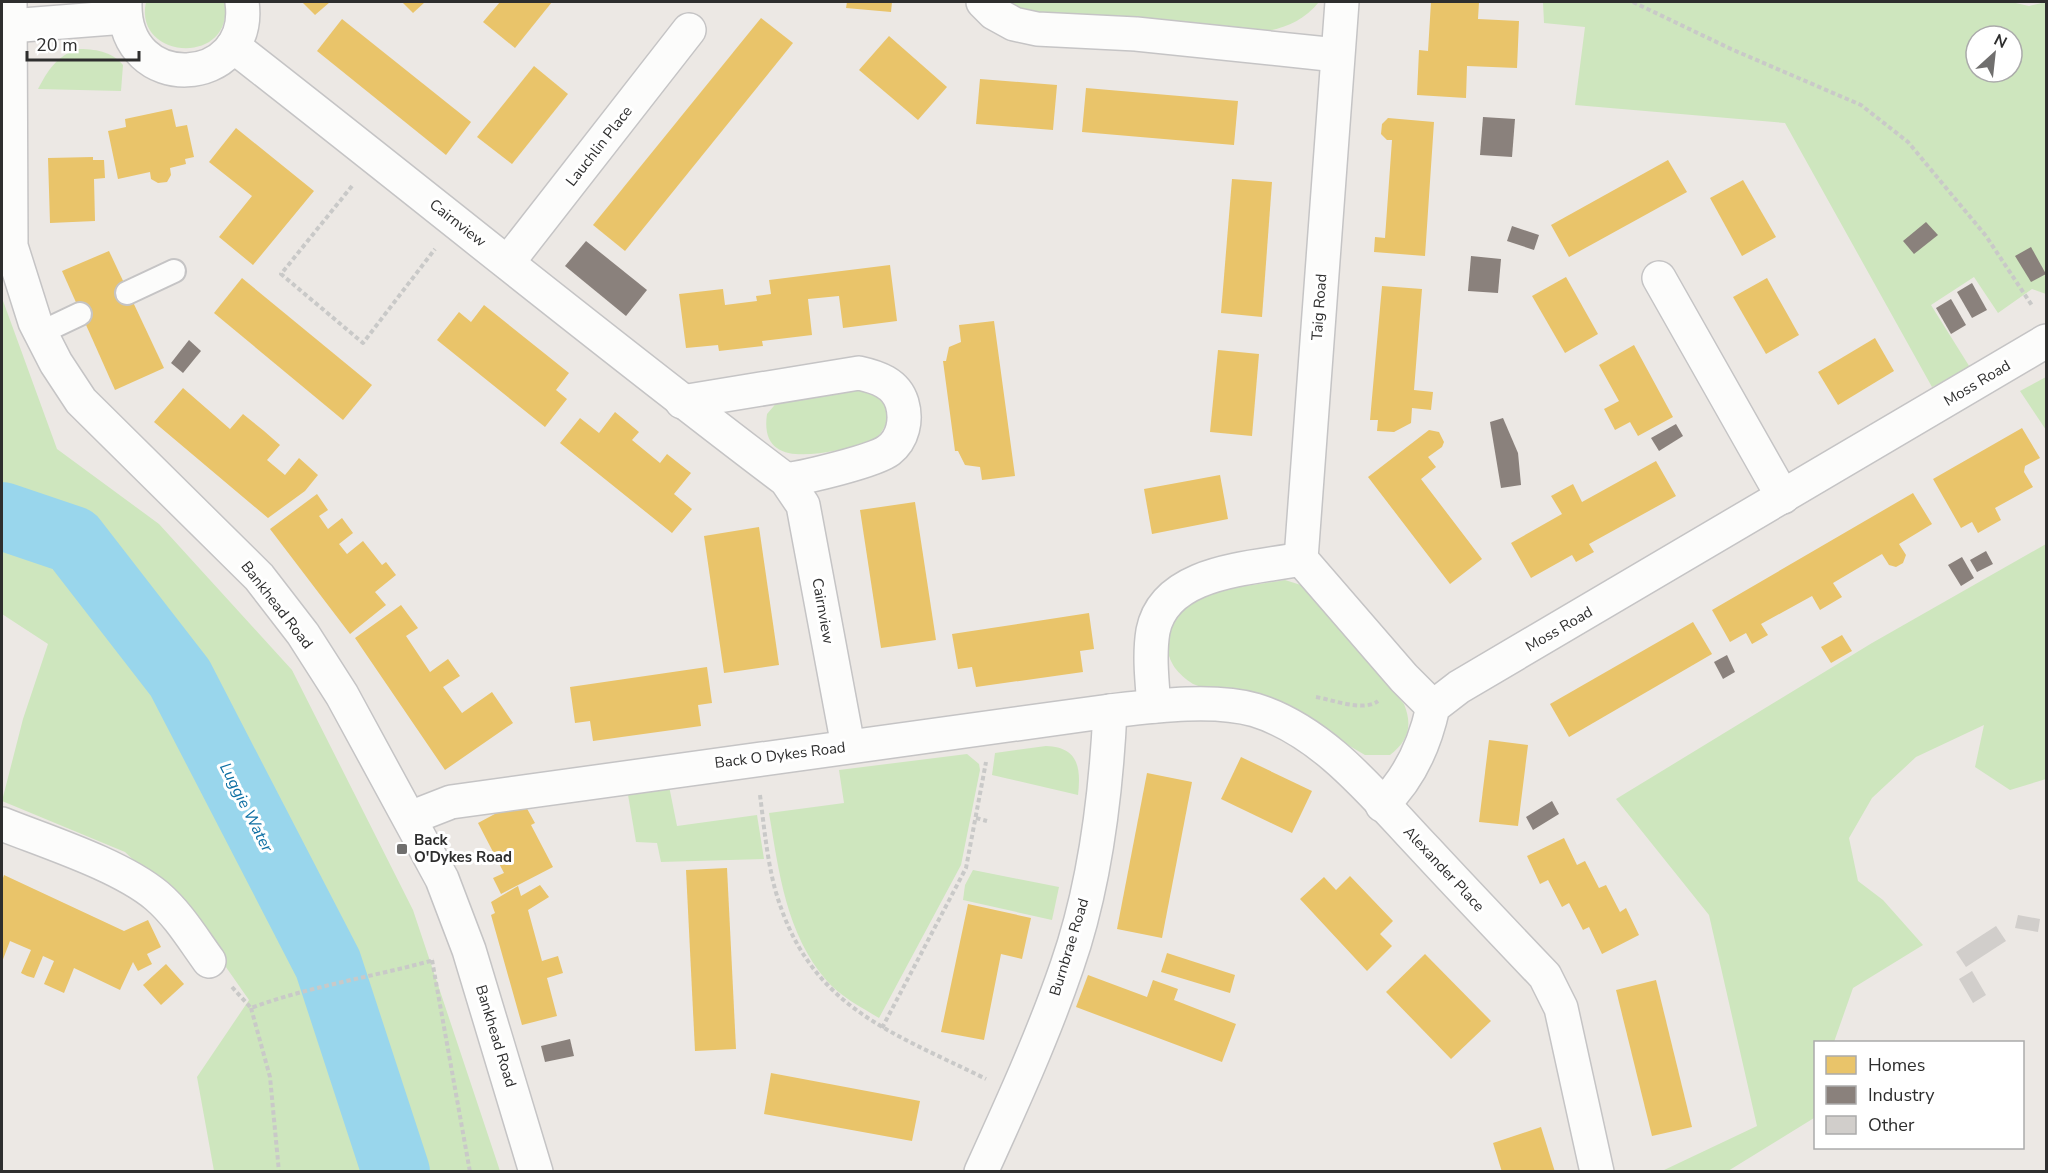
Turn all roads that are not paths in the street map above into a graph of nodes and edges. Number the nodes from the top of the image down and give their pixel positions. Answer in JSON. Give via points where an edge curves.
{"nodes":[{"id":1,"x":242,"y":2,"type":"edge"},
{"id":2,"x":983,"y":2,"type":"edge"},
{"id":3,"x":1342,"y":2,"type":"edge"},
{"id":4,"x":125,"y":9,"type":"edge"},
{"id":5,"x":10,"y":14,"type":"edge"},
{"id":6,"x":688,"y":30,"type":"dead end"},
{"id":7,"x":233,"y":46,"type":"junction"},
{"id":8,"x":1337,"y":55,"type":"junction"},
{"id":9,"x":508,"y":262,"type":"junction"},
{"id":10,"x":174,"y":271,"type":"dead end"},
{"id":11,"x":1659,"y":278,"type":"dead end"},
{"id":12,"x":128,"y":293,"type":"dead end"},
{"id":13,"x":80,"y":314,"type":"dead end"},
{"id":14,"x":40,"y":333,"type":"junction"},
{"id":15,"x":2046,"y":341,"type":"edge"},
{"id":16,"x":682,"y":402,"type":"junction"},
{"id":17,"x":786,"y":480,"type":"junction"},
{"id":18,"x":1783,"y":497,"type":"junction"},
{"id":19,"x":1301,"y":559,"type":"junction"},
{"id":20,"x":1154,"y":706,"type":"junction"},
{"id":21,"x":1433,"y":707,"type":"junction"},
{"id":22,"x":1110,"y":711,"type":"junction"},
{"id":23,"x":848,"y":746,"type":"junction"},
{"id":24,"x":1382,"y":805,"type":"junction"},
{"id":25,"x":410,"y":819,"type":"junction"},
{"id":26,"x":2,"y":824,"type":"edge"},
{"id":27,"x":209,"y":961,"type":"road end"},
{"id":28,"x":536,"y":1172,"type":"edge"},
{"id":29,"x":981,"y":1172,"type":"edge"},
{"id":30,"x":1597,"y":1172,"type":"edge"}],
"edges":[{"from":1,"to":7,"type":"street","via":[[241,29]]},
{"from":2,"to":8,"type":"street","via":[[1014,24],[1038,29],[1136,34]]},
{"from":3,"to":8,"type":"street","name":"Taig Road"},
{"from":4,"to":5,"type":"street"},
{"from":4,"to":7,"type":"street","via":[[130,37],[142,54],[159,65],[180,71],[200,69],[219,60]]},
{"from":5,"to":14,"type":"street","name":"Bankhead Road","via":[[11,246]]},
{"from":6,"to":9,"type":"street","name":"Lauchlin Place"},
{"from":7,"to":9,"type":"street","name":"Cairnview"},
{"from":8,"to":19,"type":"street","name":"Taig Road"},
{"from":9,"to":16,"type":"street","name":"Cairnview"},
{"from":10,"to":12,"type":"lane"},
{"from":11,"to":18,"type":"street"},
{"from":13,"to":14,"type":"lane"},
{"from":14,"to":25,"type":"street","name":"Bankhead Road","via":[[81,401],[259,578],[303,634],[342,695]]},
{"from":15,"to":18,"type":"street","name":"Moss Road"},
{"from":16,"to":17,"type":"street","name":"Cairnview"},
{"from":16,"to":17,"type":"street","via":[[859,373],[880,377],[901,398],[903,426],[888,451],[816,475]]},
{"from":17,"to":23,"type":"street","name":"Cairnview","via":[[803,505]]},
{"from":18,"to":21,"type":"street","name":"Moss Road","via":[[1459,687]]},
{"from":19,"to":20,"type":"street","via":[[1195,580],[1173,594],[1153,630]]},
{"from":19,"to":21,"type":"street"},
{"from":20,"to":22,"type":"street","name":"Back O Dykes Road"},
{"from":20,"to":24,"type":"street","name":"Alexander Place","via":[[1255,710],[1293,727],[1323,748]]},
{"from":21,"to":24,"type":"street","via":[[1426,738],[1404,780]]},
{"from":22,"to":23,"type":"street","name":"Back O Dykes Road"},
{"from":22,"to":29,"type":"street","name":"Burnbrae Road","via":[[1107,780],[1068,964]]},
{"from":23,"to":25,"type":"street","name":"Back O Dykes Road","via":[[451,802]]},
{"from":24,"to":30,"type":"street","name":"Alexander Place","via":[[1545,976],[1556,993]]},
{"from":25,"to":28,"type":"street","name":"Bankhead Road","via":[[442,879],[469,950]]},
{"from":26,"to":27,"type":"street","via":[[107,866],[157,896]]}]}
